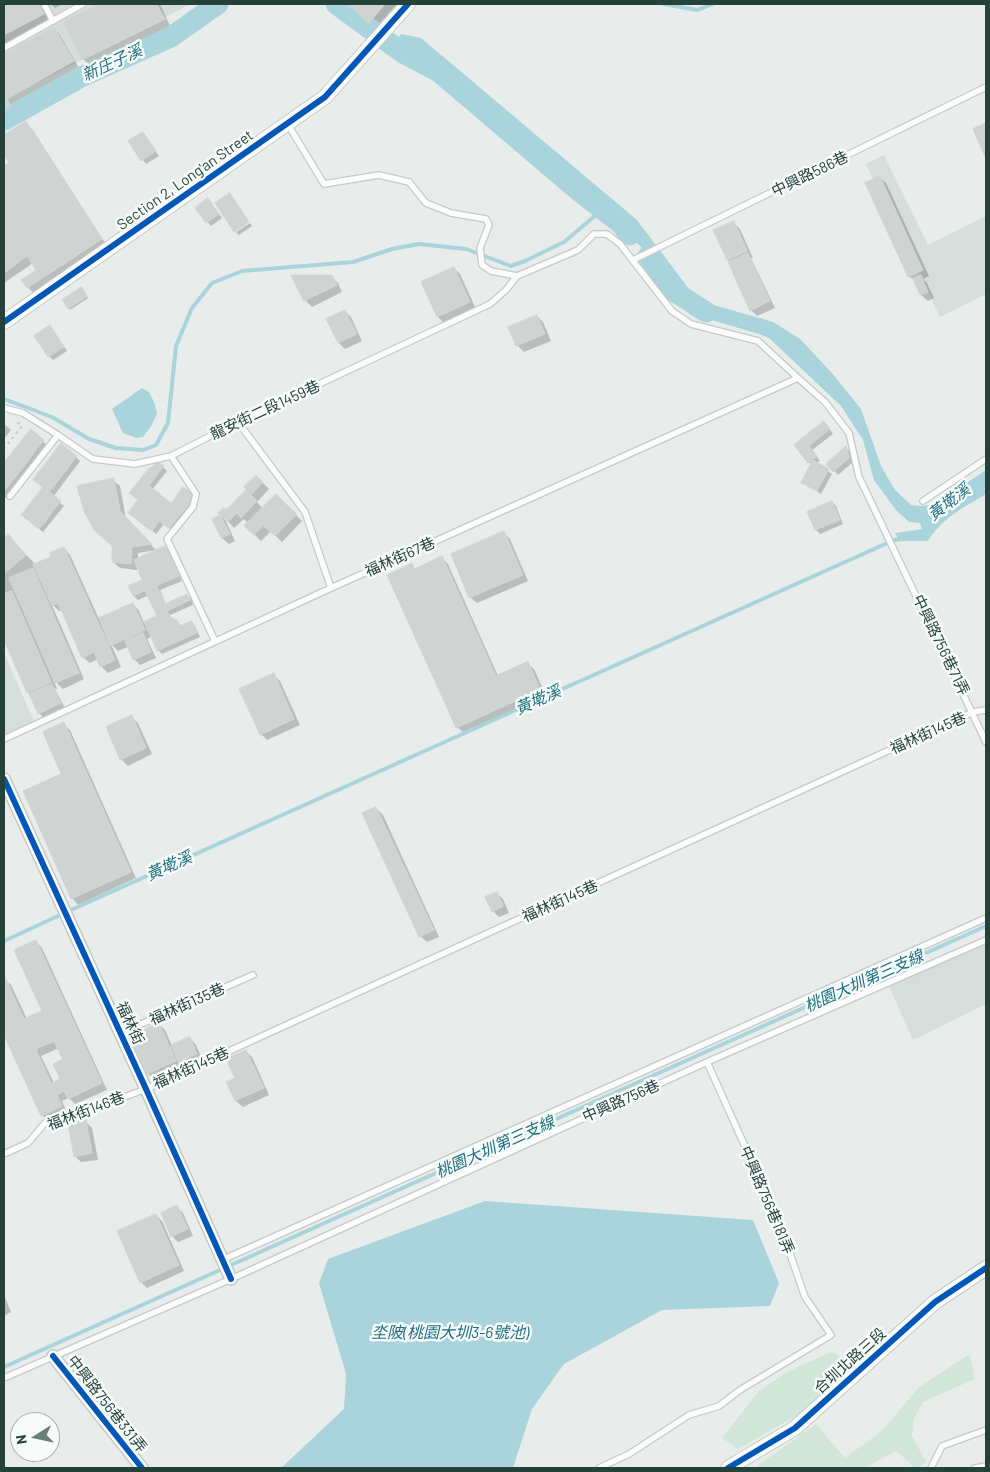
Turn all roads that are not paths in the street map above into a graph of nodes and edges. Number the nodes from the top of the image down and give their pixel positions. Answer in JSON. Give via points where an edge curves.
{"nodes":[{"id":1,"x":44,"y":4,"type":"edge"},
{"id":2,"x":83,"y":4,"type":"edge"},
{"id":3,"x":408,"y":4,"type":"edge"},
{"id":4,"x":53,"y":21,"type":"junction"},
{"id":5,"x":4,"y":48,"type":"edge"},
{"id":6,"x":986,"y":87,"type":"edge"},
{"id":7,"x":287,"y":123,"type":"junction"},
{"id":8,"x":633,"y":260,"type":"junction"},
{"id":9,"x":516,"y":276,"type":"junction"},
{"id":10,"x":4,"y":322,"type":"edge"},
{"id":11,"x":798,"y":378,"type":"junction"},
{"id":12,"x":4,"y":408,"type":"edge"},
{"id":13,"x":238,"y":422,"type":"junction"},
{"id":14,"x":58,"y":435,"type":"junction"},
{"id":15,"x":171,"y":456,"type":"junction"},
{"id":16,"x":986,"y":459,"type":"edge"},
{"id":17,"x":10,"y":496,"type":"dead end"},
{"id":18,"x":922,"y":501,"type":"dead end"},
{"id":19,"x":331,"y":588,"type":"junction"},
{"id":20,"x":215,"y":641,"type":"junction"},
{"id":21,"x":986,"y":710,"type":"edge"},
{"id":22,"x":973,"y":712,"type":"junction"},
{"id":23,"x":4,"y":739,"type":"edge"},
{"id":24,"x":986,"y":742,"type":"edge"},
{"id":25,"x":4,"y":779,"type":"edge"},
{"id":26,"x":986,"y":918,"type":"edge"},
{"id":27,"x":986,"y":940,"type":"edge"},
{"id":28,"x":253,"y":975,"type":"dead end"},
{"id":29,"x":121,"y":1033,"type":"junction"},
{"id":30,"x":707,"y":1062,"type":"junction"},
{"id":31,"x":146,"y":1089,"type":"junction"},
{"id":32,"x":4,"y":1154,"type":"edge"},
{"id":33,"x":222,"y":1260,"type":"junction"},
{"id":34,"x":986,"y":1268,"type":"edge"},
{"id":35,"x":231,"y":1279,"type":"junction"},
{"id":36,"x":53,"y":1356,"type":"junction"},
{"id":37,"x":4,"y":1378,"type":"edge"},
{"id":38,"x":986,"y":1430,"type":"edge"},
{"id":39,"x":986,"y":1466,"type":"edge"},
{"id":40,"x":142,"y":1468,"type":"edge"},
{"id":41,"x":599,"y":1468,"type":"edge"},
{"id":42,"x":728,"y":1468,"type":"edge"},
{"id":43,"x":931,"y":1468,"type":"edge"},
{"id":44,"x":975,"y":1468,"type":"edge"}],
"edges":[{"from":1,"to":4,"type":"lane"},
{"from":2,"to":4,"type":"lane"},
{"from":3,"to":7,"type":"street","name":"Section 2, Long'an Street","via":[[325,97]]},
{"from":4,"to":5,"type":"lane"},
{"from":6,"to":8,"type":"lane","name":"中興路586巷"},
{"from":7,"to":9,"type":"lane","via":[[324,184],[380,175],[409,182],[426,203],[450,213],[486,219],[489,226],[480,248],[482,265],[491,271]]},
{"from":7,"to":10,"type":"street","name":"Section 2, Long'an Street"},
{"from":8,"to":9,"type":"lane","name":"中興路756巷71弄","via":[[607,234],[594,234],[578,250]]},
{"from":8,"to":11,"type":"lane","name":"中興路756巷71弄","via":[[672,311],[691,324],[758,341]]},
{"from":9,"to":13,"type":"lane","name":"龍安街二段1459巷","via":[[490,304]]},
{"from":11,"to":19,"type":"lane","name":"福林街67巷"},
{"from":11,"to":22,"type":"lane","name":"中興路756巷71弄","via":[[825,402],[849,433],[859,477]]},
{"from":12,"to":14,"type":"lane","name":"龍安街二段1459巷","via":[[23,414]]},
{"from":13,"to":15,"type":"lane","name":"龍安街二段1459巷"},
{"from":13,"to":19,"type":"lane","via":[[305,512]]},
{"from":14,"to":15,"type":"lane","name":"龍安街二段1459巷","via":[[93,459],[136,464]]},
{"from":14,"to":17,"type":"lane"},
{"from":15,"to":20,"type":"lane","via":[[196,494],[193,507],[167,539]]},
{"from":16,"to":18,"type":"lane"},
{"from":19,"to":20,"type":"lane","name":"福林街67巷"},
{"from":20,"to":23,"type":"lane","name":"福林街67巷"},
{"from":21,"to":22,"type":"lane","name":"福林街145巷"},
{"from":22,"to":24,"type":"lane","name":"中興路756巷71弄"},
{"from":22,"to":31,"type":"lane","name":"福林街145巷"},
{"from":25,"to":29,"type":"street","name":"福林街"},
{"from":26,"to":33,"type":"lane"},
{"from":27,"to":30,"type":"lane","name":"中興路756巷"},
{"from":28,"to":29,"type":"lane","name":"福林街135巷"},
{"from":29,"to":31,"type":"street","name":"福林街"},
{"from":30,"to":35,"type":"lane","name":"中興路756巷"},
{"from":30,"to":41,"type":"lane","name":"中興路756巷181弄","via":[[779,1222],[805,1297],[831,1335],[718,1406],[688,1415],[629,1454]]},
{"from":31,"to":32,"type":"lane","name":"福林街146巷","via":[[46,1123],[28,1143]]},
{"from":31,"to":33,"type":"street","name":"福林街"},
{"from":33,"to":35,"type":"street","name":"福林街"},
{"from":34,"to":42,"type":"street","name":"合圳北路三段","via":[[935,1302],[795,1428]]},
{"from":35,"to":36,"type":"lane","name":"中興路756巷"},
{"from":36,"to":37,"type":"lane","name":"中興路756巷"},
{"from":36,"to":40,"type":"street","name":"中興路756巷331弄"},
{"from":38,"to":43,"type":"lane","via":[[942,1446]]},
{"from":39,"to":44,"type":"lane"}]}
